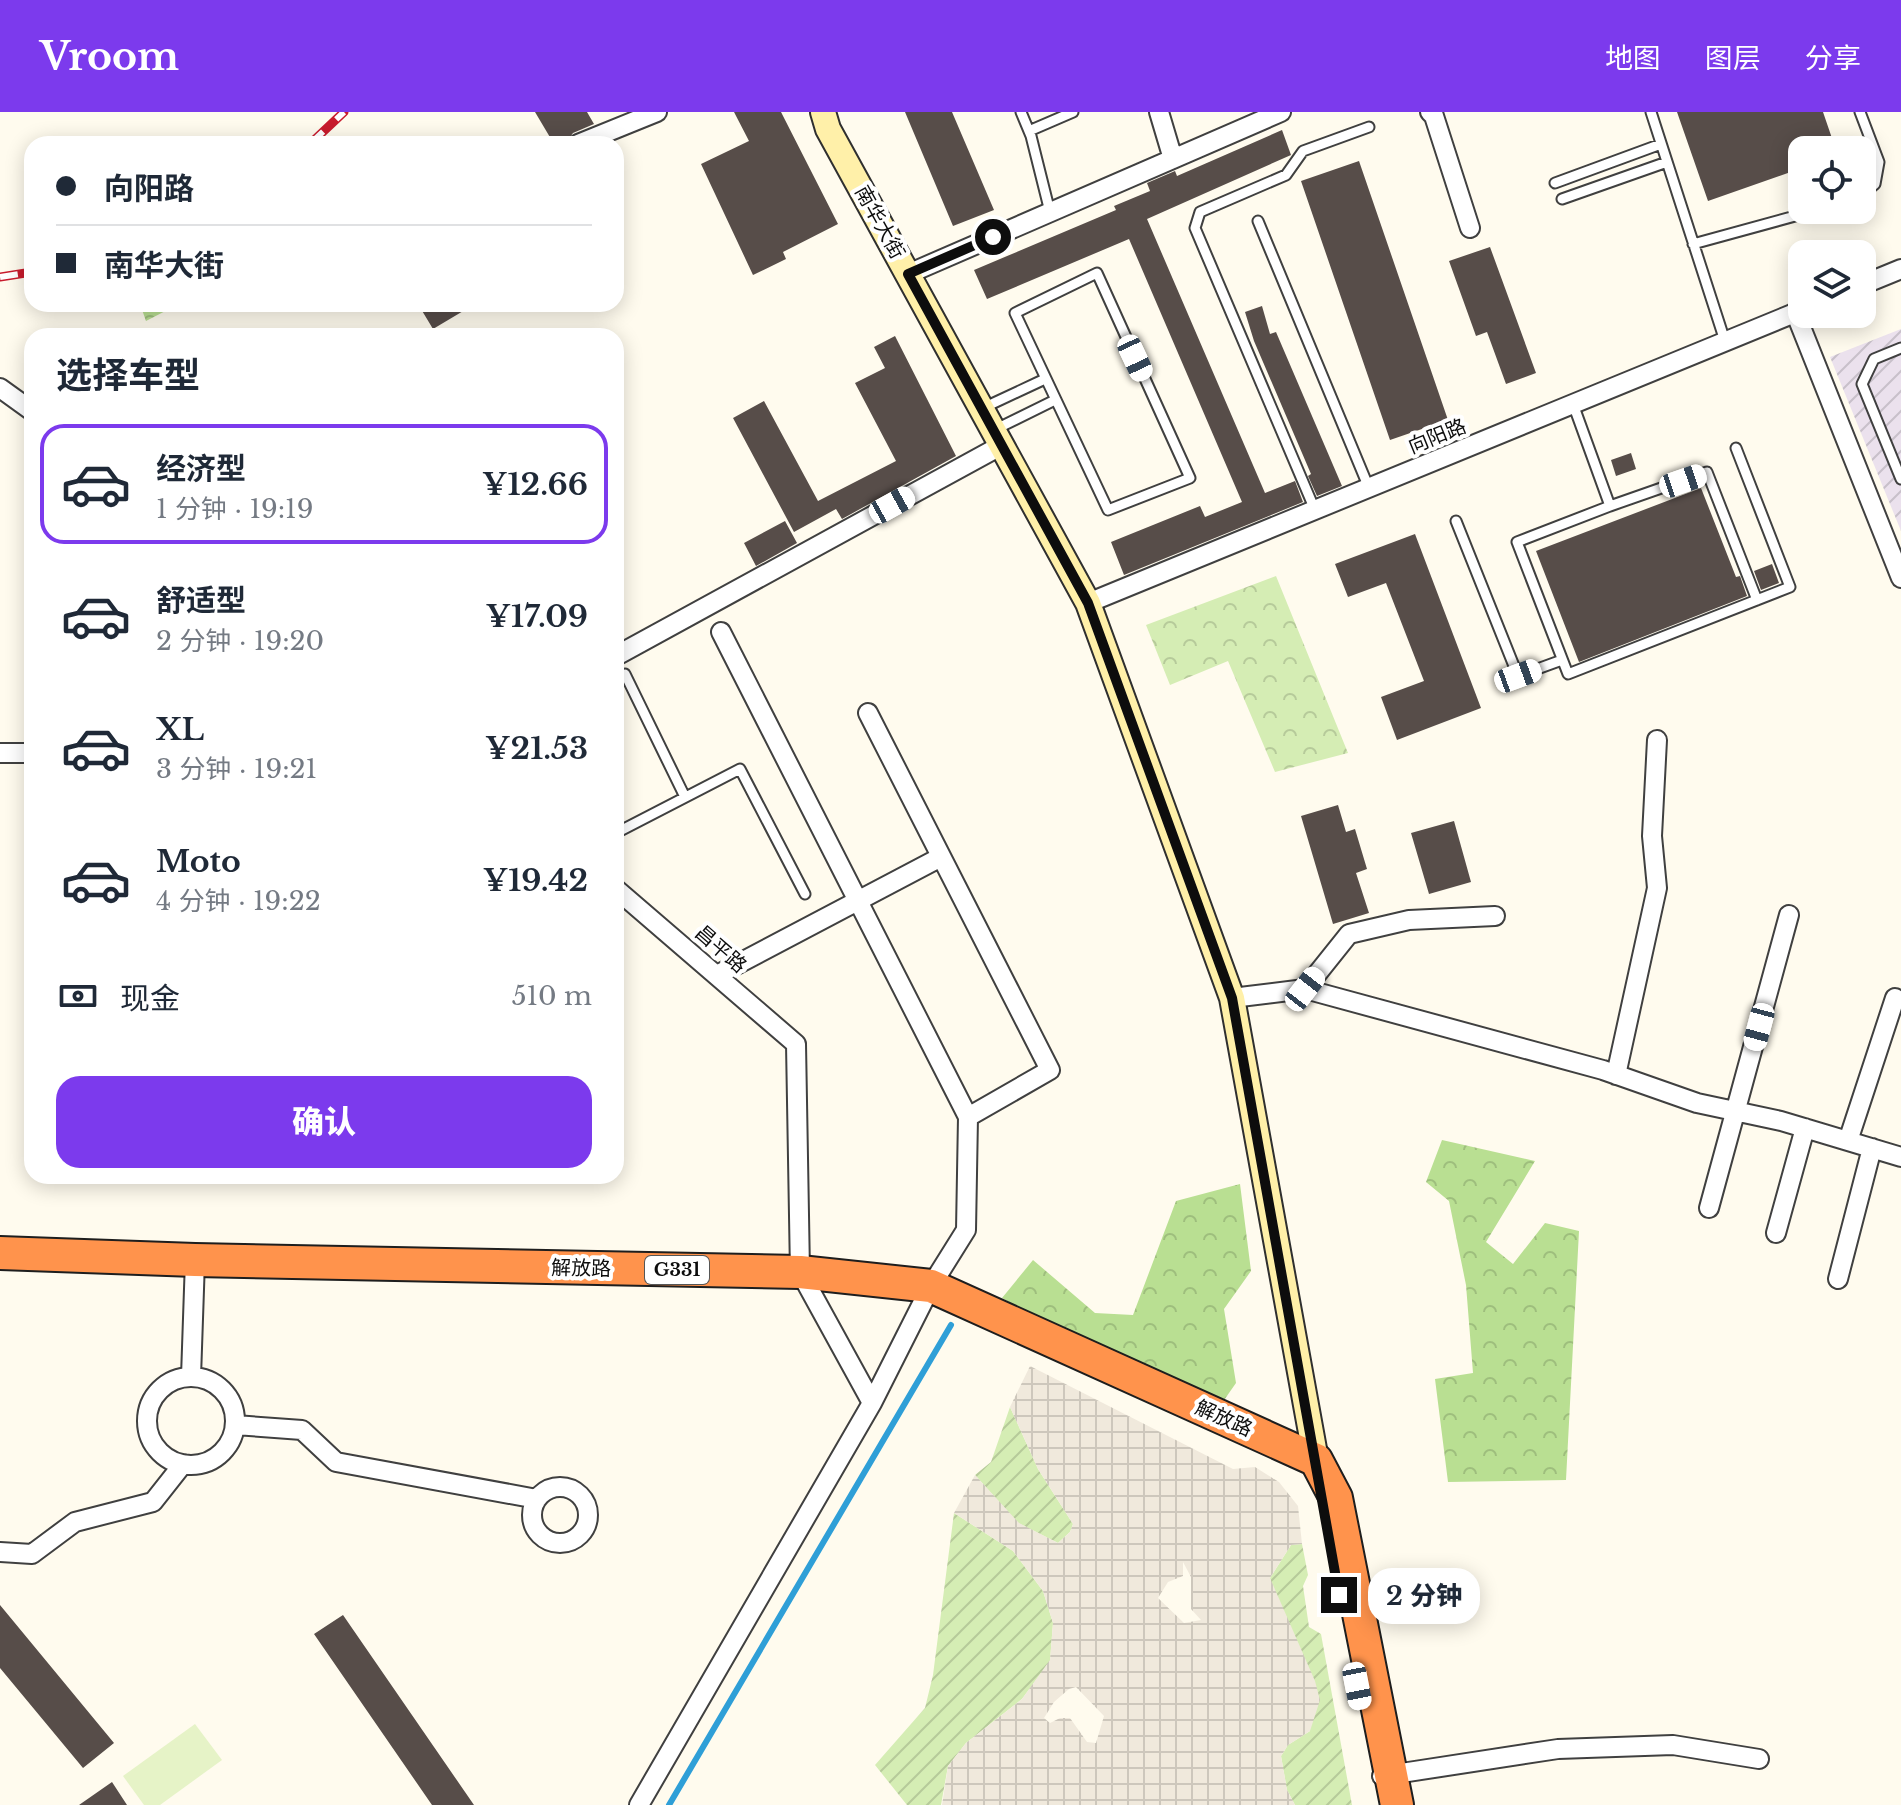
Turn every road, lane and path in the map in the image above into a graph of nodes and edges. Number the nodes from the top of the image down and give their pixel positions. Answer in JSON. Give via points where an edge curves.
{"nodes":[{"id":1,"x":657,"y":112,"type":"edge"},
{"id":2,"x":823,"y":112,"type":"edge"},
{"id":3,"x":1021,"y":112,"type":"edge"},
{"id":4,"x":1073,"y":112,"type":"edge"},
{"id":5,"x":1159,"y":112,"type":"edge"},
{"id":6,"x":1281,"y":112,"type":"edge"},
{"id":7,"x":1430,"y":112,"type":"edge"},
{"id":8,"x":1651,"y":112,"type":"edge"},
{"id":9,"x":1860,"y":112,"type":"edge"},
{"id":10,"x":1369,"y":127,"type":"dead end"},
{"id":11,"x":1029,"y":131,"type":"junction"},
{"id":12,"x":598,"y":136,"type":"edge"},
{"id":13,"x":1869,"y":136,"type":"edge"},
{"id":14,"x":1661,"y":144,"type":"junction"},
{"id":15,"x":1876,"y":154,"type":"edge"},
{"id":16,"x":1173,"y":159,"type":"junction"},
{"id":17,"x":1667,"y":162,"type":"junction"},
{"id":18,"x":1876,"y":178,"type":"edge"},
{"id":19,"x":1555,"y":183,"type":"dead end"},
{"id":20,"x":1562,"y":199,"type":"dead end"},
{"id":21,"x":1050,"y":212,"type":"junction"},
{"id":22,"x":1788,"y":218,"type":"edge"},
{"id":23,"x":1258,"y":221,"type":"dead end"},
{"id":24,"x":1470,"y":228,"type":"dead end"},
{"id":25,"x":1693,"y":244,"type":"junction"},
{"id":26,"x":1901,"y":269,"type":"edge"},
{"id":27,"x":908,"y":274,"type":"junction"},
{"id":28,"x":1876,"y":279,"type":"edge"},
{"id":29,"x":1788,"y":315,"type":"edge"},
{"id":30,"x":1805,"y":328,"type":"edge"},
{"id":31,"x":1725,"y":341,"type":"junction"},
{"id":32,"x":1901,"y":348,"type":"edge"},
{"id":33,"x":1045,"y":379,"type":"junction"},
{"id":34,"x":0,"y":388,"type":"edge"},
{"id":35,"x":1055,"y":400,"type":"junction"},
{"id":36,"x":1573,"y":404,"type":"junction"},
{"id":37,"x":24,"y":405,"type":"edge"},
{"id":38,"x":993,"y":428,"type":"junction"},
{"id":39,"x":1736,"y":448,"type":"dead end"},
{"id":40,"x":1901,"y":479,"type":"edge"},
{"id":41,"x":1369,"y":488,"type":"junction"},
{"id":42,"x":1610,"y":506,"type":"junction"},
{"id":43,"x":1315,"y":510,"type":"junction"},
{"id":44,"x":1456,"y":521,"type":"dead end"},
{"id":45,"x":1901,"y":578,"type":"edge"},
{"id":46,"x":1757,"y":600,"type":"junction"},
{"id":47,"x":1088,"y":603,"type":"junction"},
{"id":48,"x":721,"y":632,"type":"dead end"},
{"id":49,"x":624,"y":651,"type":"edge"},
{"id":50,"x":1562,"y":660,"type":"junction"},
{"id":51,"x":625,"y":674,"type":"dead end"},
{"id":52,"x":868,"y":713,"type":"dead end"},
{"id":53,"x":1657,"y":740,"type":"dead end"},
{"id":54,"x":0,"y":753,"type":"edge"},
{"id":55,"x":24,"y":753,"type":"edge"},
{"id":56,"x":685,"y":797,"type":"junction"},
{"id":57,"x":624,"y":829,"type":"edge"},
{"id":58,"x":941,"y":857,"type":"junction"},
{"id":59,"x":805,"y":894,"type":"dead end"},
{"id":60,"x":624,"y":896,"type":"edge"},
{"id":61,"x":857,"y":900,"type":"junction"},
{"id":62,"x":1789,"y":915,"type":"dead end"},
{"id":63,"x":1495,"y":916,"type":"dead end"},
{"id":64,"x":717,"y":975,"type":"junction"},
{"id":65,"x":1305,"y":989,"type":"junction"},
{"id":66,"x":1232,"y":998,"type":"junction"},
{"id":67,"x":1895,"y":998,"type":"dead end"},
{"id":68,"x":1616,"y":1075,"type":"junction"},
{"id":69,"x":1736,"y":1111,"type":"junction"},
{"id":70,"x":968,"y":1117,"type":"junction"},
{"id":71,"x":1805,"y":1128,"type":"junction"},
{"id":72,"x":1848,"y":1141,"type":"junction"},
{"id":73,"x":1872,"y":1148,"type":"junction"},
{"id":74,"x":1901,"y":1157,"type":"edge"},
{"id":75,"x":1709,"y":1208,"type":"dead end"},
{"id":76,"x":1776,"y":1233,"type":"dead end"},
{"id":77,"x":0,"y":1253,"type":"edge"},
{"id":78,"x":195,"y":1260,"type":"junction"},
{"id":79,"x":800,"y":1272,"type":"junction"},
{"id":80,"x":1838,"y":1279,"type":"dead end"},
{"id":81,"x":931,"y":1286,"type":"junction"},
{"id":82,"x":191,"y":1377,"type":"junction"},
{"id":83,"x":872,"y":1403,"type":"junction"},
{"id":84,"x":235,"y":1425,"type":"junction"},
{"id":85,"x":1316,"y":1460,"type":"junction"},
{"id":86,"x":183,"y":1464,"type":"junction"},
{"id":87,"x":537,"y":1499,"type":"dead end"},
{"id":88,"x":0,"y":1552,"type":"edge"},
{"id":89,"x":1759,"y":1759,"type":"dead end"},
{"id":90,"x":1386,"y":1790,"type":"edge"},
{"id":91,"x":639,"y":1805,"type":"edge"}],
"edges":[{"from":1,"to":12,"type":"street"},
{"from":2,"to":27,"type":"main road","name":"南华大街"},
{"from":3,"to":11,"type":"lane"},
{"from":4,"to":11,"type":"lane"},
{"from":5,"to":16,"type":"street"},
{"from":6,"to":16,"type":"street"},
{"from":7,"to":24,"type":"street"},
{"from":8,"to":14,"type":"lane"},
{"from":9,"to":13,"type":"lane"},
{"from":10,"to":43,"type":"lane","via":[[1303,151],[1286,175],[1200,212],[1195,228]]},
{"from":11,"to":21,"type":"lane"},
{"from":14,"to":17,"type":"lane"},
{"from":14,"to":19,"type":"lane"},
{"from":15,"to":18,"type":"lane"},
{"from":16,"to":21,"type":"street"},
{"from":17,"to":20,"type":"lane"},
{"from":17,"to":25,"type":"lane"},
{"from":21,"to":27,"type":"street"},
{"from":22,"to":25,"type":"lane"},
{"from":23,"to":41,"type":"lane"},
{"from":25,"to":31,"type":"lane"},
{"from":26,"to":28,"type":"street"},
{"from":27,"to":38,"type":"main road","name":"南华大街"},
{"from":29,"to":31,"type":"street","name":"向阳路"},
{"from":30,"to":45,"type":"street"},
{"from":31,"to":36,"type":"street","name":"向阳路"},
{"from":32,"to":40,"type":"lane","via":[[1874,359],[1862,384]]},
{"from":33,"to":35,"type":"lane"},
{"from":33,"to":35,"type":"lane","via":[[1015,313],[1097,273],[1190,478],[1108,510]]},
{"from":33,"to":38,"type":"lane"},
{"from":34,"to":37,"type":"street"},
{"from":35,"to":38,"type":"lane"},
{"from":36,"to":41,"type":"street","name":"向阳路"},
{"from":36,"to":42,"type":"lane"},
{"from":38,"to":47,"type":"main road","name":"南华大街"},
{"from":38,"to":49,"type":"street"},
{"from":39,"to":46,"type":"lane","via":[[1790,587]]},
{"from":41,"to":43,"type":"street","name":"向阳路"},
{"from":42,"to":46,"type":"lane","via":[[1707,472]]},
{"from":42,"to":50,"type":"lane","via":[[1517,542]]},
{"from":43,"to":47,"type":"street","name":"向阳路"},
{"from":44,"to":50,"type":"lane","via":[[1518,676]]},
{"from":46,"to":50,"type":"lane","via":[[1568,674]]},
{"from":47,"to":66,"type":"main road","name":"南华大街"},
{"from":48,"to":61,"type":"street"},
{"from":51,"to":56,"type":"lane"},
{"from":52,"to":58,"type":"street"},
{"from":53,"to":68,"type":"street","via":[[1652,836],[1657,888]]},
{"from":54,"to":55,"type":"street"},
{"from":56,"to":57,"type":"lane"},
{"from":56,"to":59,"type":"lane","via":[[740,769]]},
{"from":58,"to":61,"type":"street"},
{"from":58,"to":70,"type":"street","via":[[1050,1070]]},
{"from":60,"to":64,"type":"street","name":"昌平路"},
{"from":61,"to":64,"type":"street"},
{"from":61,"to":70,"type":"street"},
{"from":62,"to":69,"type":"street"},
{"from":63,"to":65,"type":"street","via":[[1409,920],[1349,934]]},
{"from":64,"to":79,"type":"street","name":"昌平路","via":[[796,1044]]},
{"from":65,"to":66,"type":"street"},
{"from":65,"to":68,"type":"street"},
{"from":66,"to":85,"type":"main road","name":"南华大街"},
{"from":67,"to":72,"type":"street"},
{"from":68,"to":69,"type":"street"},
{"from":69,"to":71,"type":"street"},
{"from":69,"to":75,"type":"street"},
{"from":70,"to":81,"type":"street","via":[[966,1230]]},
{"from":71,"to":72,"type":"street"},
{"from":71,"to":76,"type":"street"},
{"from":72,"to":73,"type":"street"},
{"from":73,"to":74,"type":"street"},
{"from":73,"to":80,"type":"street"},
{"from":77,"to":78,"type":"highway","name":"解放路","number":"G331"},
{"from":78,"to":79,"type":"highway","name":"解放路","number":"G331"},
{"from":78,"to":82,"type":"street"},
{"from":79,"to":81,"type":"highway","name":"解放路","number":"G331"},
{"from":79,"to":83,"type":"street"},
{"from":81,"to":83,"type":"street"},
{"from":81,"to":85,"type":"highway","name":"解放路","number":"G331"},
{"from":82,"to":84,"type":"street","via":[[218,1386],[234,1410]]},
{"from":82,"to":86,"type":"street","via":[[164,1386],[148,1409],[150,1437],[158,1450]]},
{"from":83,"to":91,"type":"street"},
{"from":84,"to":86,"type":"street","via":[[232,1439],[212,1460]]},
{"from":84,"to":87,"type":"street","via":[[302,1430],[336,1462]]},
{"from":85,"to":90,"type":"highway","name":"南华大街","via":[[1336,1498]]},
{"from":86,"to":88,"type":"street","via":[[153,1502],[75,1522],[32,1554]]},
{"from":89,"to":90,"type":"street","via":[[1673,1745],[1558,1749]]}]}
